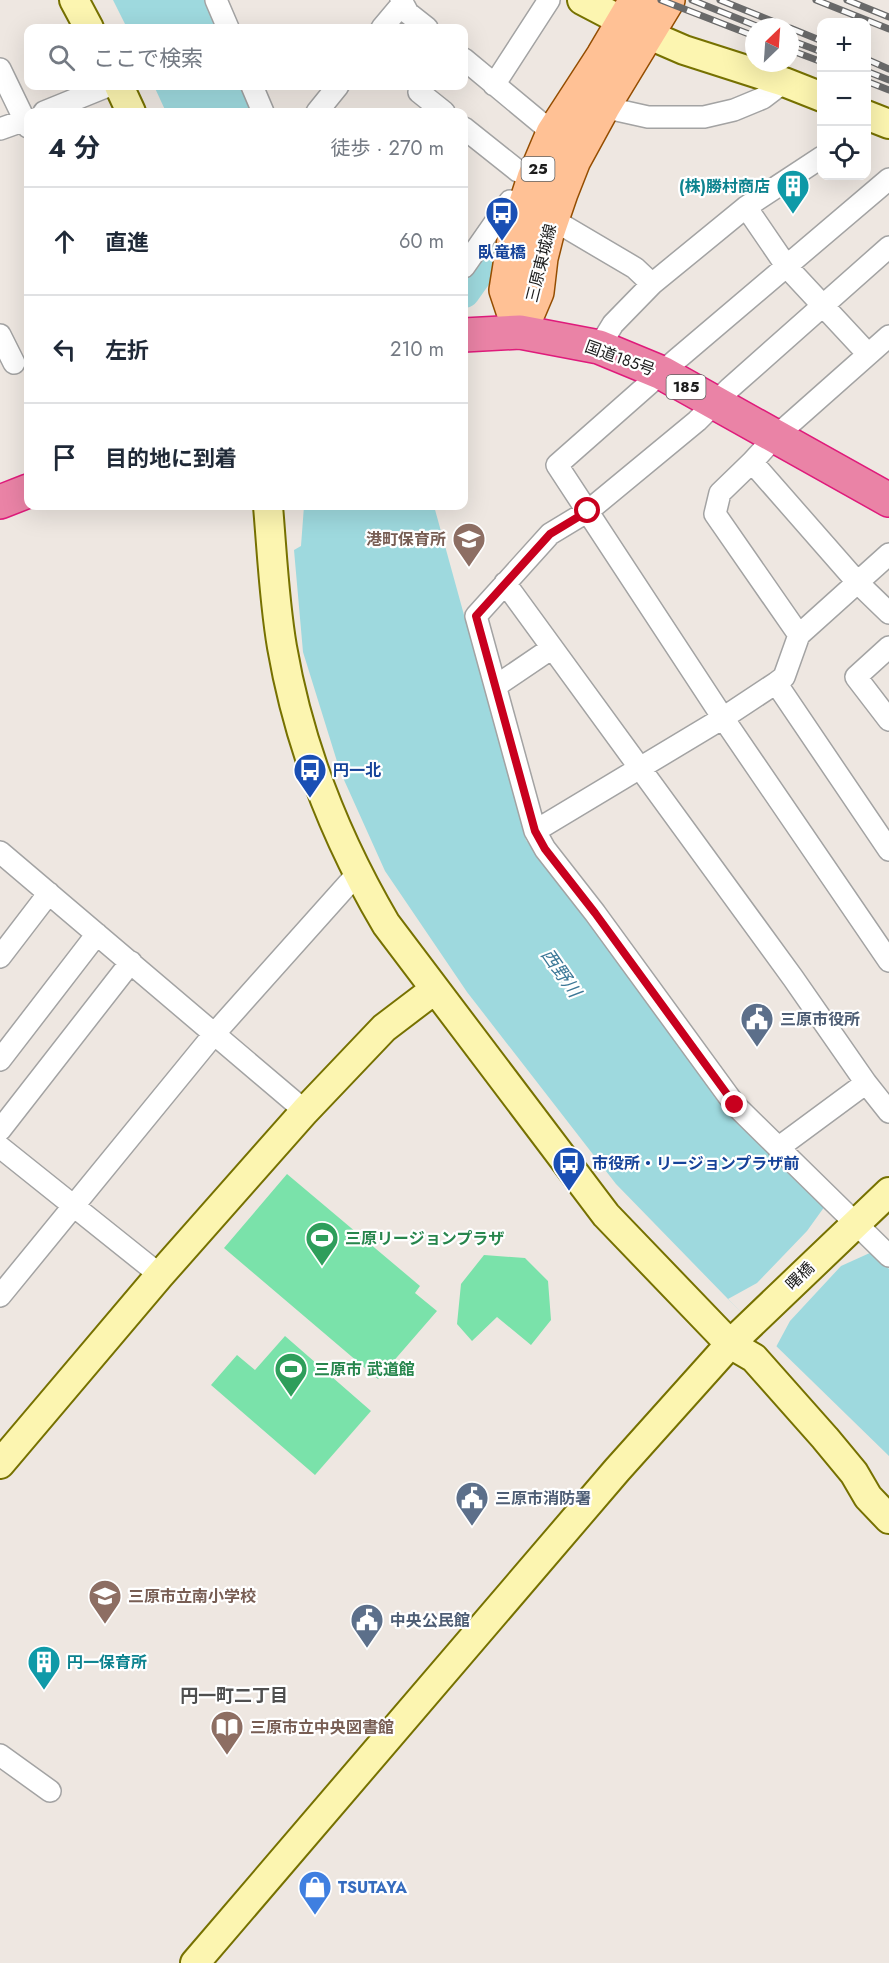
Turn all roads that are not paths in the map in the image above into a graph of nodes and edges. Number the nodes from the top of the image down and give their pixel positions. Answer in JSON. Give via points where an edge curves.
{"nodes":[{"id":1,"x":74,"y":0,"type":"edge"},
{"id":2,"x":216,"y":0,"type":"edge"},
{"id":3,"x":549,"y":0,"type":"edge"},
{"id":4,"x":582,"y":0,"type":"edge"},
{"id":5,"x":668,"y":0,"type":"edge"},
{"id":6,"x":402,"y":1,"type":"edge"},
{"id":7,"x":635,"y":19,"type":"edge"},
{"id":8,"x":87,"y":24,"type":"edge"},
{"id":9,"x":226,"y":24,"type":"edge"},
{"id":10,"x":385,"y":24,"type":"edge"},
{"id":11,"x":422,"y":24,"type":"edge"},
{"id":12,"x":468,"y":62,"type":"edge"},
{"id":13,"x":0,"y":69,"type":"edge"},
{"id":14,"x":784,"y":82,"type":"junction"},
{"id":15,"x":494,"y":84,"type":"junction"},
{"id":16,"x":99,"y":90,"type":"edge"},
{"id":17,"x":121,"y":90,"type":"edge"},
{"id":18,"x":254,"y":90,"type":"edge"},
{"id":19,"x":335,"y":90,"type":"edge"},
{"id":20,"x":419,"y":93,"type":"dead end"},
{"id":21,"x":817,"y":95,"type":"edge"},
{"id":22,"x":603,"y":107,"type":"junction"},
{"id":23,"x":24,"y":108,"type":"edge"},
{"id":24,"x":58,"y":108,"type":"edge"},
{"id":25,"x":129,"y":108,"type":"edge"},
{"id":26,"x":261,"y":108,"type":"edge"},
{"id":27,"x":320,"y":108,"type":"edge"},
{"id":28,"x":439,"y":108,"type":"edge"},
{"id":29,"x":871,"y":117,"type":"edge"},
{"id":30,"x":24,"y":122,"type":"edge"},
{"id":31,"x":889,"y":124,"type":"edge"},
{"id":32,"x":0,"y":129,"type":"edge"},
{"id":33,"x":468,"y":131,"type":"edge"},
{"id":34,"x":553,"y":133,"type":"junction"},
{"id":35,"x":817,"y":161,"type":"edge"},
{"id":36,"x":889,"y":179,"type":"edge"},
{"id":37,"x":536,"y":202,"type":"junction"},
{"id":38,"x":746,"y":207,"type":"junction"},
{"id":39,"x":889,"y":247,"type":"edge"},
{"id":40,"x":468,"y":261,"type":"edge"},
{"id":41,"x":787,"y":267,"type":"junction"},
{"id":42,"x":652,"y":284,"type":"junction"},
{"id":43,"x":823,"y":305,"type":"junction"},
{"id":44,"x":520,"y":332,"type":"junction"},
{"id":45,"x":0,"y":335,"type":"edge"},
{"id":46,"x":468,"y":335,"type":"edge"},
{"id":47,"x":889,"y":336,"type":"edge"},
{"id":48,"x":599,"y":348,"type":"junction"},
{"id":49,"x":868,"y":354,"type":"junction"},
{"id":50,"x":14,"y":362,"type":"edge"},
{"id":51,"x":662,"y":373,"type":"junction"},
{"id":52,"x":714,"y":402,"type":"junction"},
{"id":53,"x":775,"y":437,"type":"junction"},
{"id":54,"x":752,"y":462,"type":"junction"},
{"id":55,"x":24,"y":493,"type":"edge"},
{"id":56,"x":889,"y":500,"type":"edge"},
{"id":57,"x":0,"y":502,"type":"edge"},
{"id":58,"x":267,"y":510,"type":"edge"},
{"id":59,"x":588,"y":511,"type":"junction"},
{"id":60,"x":889,"y":554,"type":"edge"},
{"id":61,"x":505,"y":583,"type":"junction"},
{"id":62,"x":858,"y":583,"type":"junction"},
{"id":63,"x":889,"y":613,"type":"edge"},
{"id":64,"x":799,"y":635,"type":"junction"},
{"id":65,"x":889,"y":647,"type":"edge"},
{"id":66,"x":552,"y":648,"type":"junction"},
{"id":67,"x":776,"y":683,"type":"junction"},
{"id":68,"x":496,"y":686,"type":"junction"},
{"id":69,"x":723,"y":718,"type":"junction"},
{"id":70,"x":889,"y":720,"type":"edge"},
{"id":71,"x":640,"y":768,"type":"junction"},
{"id":72,"x":535,"y":831,"type":"junction"},
{"id":73,"x":889,"y":850,"type":"edge"},
{"id":74,"x":0,"y":852,"type":"edge"},
{"id":75,"x":357,"y":874,"type":"junction"},
{"id":76,"x":49,"y":893,"type":"junction"},
{"id":77,"x":97,"y":933,"type":"junction"},
{"id":78,"x":0,"y":957,"type":"edge"},
{"id":79,"x":889,"y":961,"type":"edge"},
{"id":80,"x":131,"y":962,"type":"junction"},
{"id":81,"x":434,"y":990,"type":"junction"},
{"id":82,"x":215,"y":1033,"type":"junction"},
{"id":83,"x":0,"y":1060,"type":"edge"},
{"id":84,"x":866,"y":1083,"type":"junction"},
{"id":85,"x":305,"y":1111,"type":"junction"},
{"id":86,"x":889,"y":1112,"type":"edge"},
{"id":87,"x":0,"y":1130,"type":"edge"},
{"id":88,"x":0,"y":1147,"type":"edge"},
{"id":89,"x":778,"y":1148,"type":"junction"},
{"id":90,"x":889,"y":1192,"type":"edge"},
{"id":91,"x":74,"y":1206,"type":"junction"},
{"id":92,"x":853,"y":1227,"type":"junction"},
{"id":93,"x":889,"y":1256,"type":"edge"},
{"id":94,"x":160,"y":1275,"type":"junction"},
{"id":95,"x":0,"y":1296,"type":"edge"},
{"id":96,"x":730,"y":1344,"type":"junction"},
{"id":97,"x":0,"y":1464,"type":"edge"},
{"id":98,"x":889,"y":1519,"type":"edge"},
{"id":99,"x":0,"y":1755,"type":"edge"},
{"id":100,"x":51,"y":1791,"type":"dead end"},
{"id":101,"x":195,"y":1963,"type":"edge"}],
"edges":[{"from":1,"to":8,"type":"street"},
{"from":2,"to":9,"type":"street"},
{"from":3,"to":15,"type":"street"},
{"from":4,"to":7,"type":"street"},
{"from":5,"to":7,"type":"main road","name":"三原東城線","number":"25"},
{"from":6,"to":10,"type":"street"},
{"from":6,"to":11,"type":"street","via":[[408,13]]},
{"from":7,"to":14,"type":"street","via":[[684,50]]},
{"from":7,"to":22,"type":"main road","name":"三原東城線","number":"25"},
{"from":7,"to":34,"type":"main road","name":"三原東城線","number":"25"},
{"from":12,"to":15,"type":"street"},
{"from":13,"to":23,"type":"street"},
{"from":14,"to":21,"type":"street"},
{"from":14,"to":22,"type":"street","via":[[763,98],[704,117],[648,117]]},
{"from":15,"to":34,"type":"street"},
{"from":16,"to":24,"type":"street"},
{"from":17,"to":25,"type":"street"},
{"from":18,"to":26,"type":"street"},
{"from":19,"to":27,"type":"street"},
{"from":20,"to":28,"type":"street"},
{"from":22,"to":37,"type":"main road","name":"三原東城線","number":"25","via":[[574,160]]},
{"from":29,"to":31,"type":"street"},
{"from":30,"to":32,"type":"street"},
{"from":33,"to":37,"type":"street","via":[[518,171]]},
{"from":34,"to":37,"type":"main road","name":"三原東城線","number":"25"},
{"from":35,"to":38,"type":"street"},
{"from":36,"to":41,"type":"street"},
{"from":37,"to":40,"type":"street","via":[[510,201]]},
{"from":37,"to":42,"type":"street","via":[[635,268]]},
{"from":37,"to":44,"type":"main road","name":"三原東城線","number":"25","via":[[514,240],[506,290]]},
{"from":38,"to":41,"type":"street"},
{"from":38,"to":42,"type":"street"},
{"from":39,"to":43,"type":"street"},
{"from":41,"to":43,"type":"street"},
{"from":41,"to":51,"type":"street"},
{"from":42,"to":48,"type":"street","via":[[614,324]]},
{"from":43,"to":49,"type":"street"},
{"from":43,"to":52,"type":"street"},
{"from":44,"to":46,"type":"highway","name":"国道185号","number":"185"},
{"from":44,"to":48,"type":"highway","name":"国道185号","number":"185"},
{"from":45,"to":50,"type":"street"},
{"from":47,"to":49,"type":"street"},
{"from":48,"to":51,"type":"highway","name":"国道185号","number":"185"},
{"from":49,"to":53,"type":"street"},
{"from":51,"to":52,"type":"highway","name":"国道185号","number":"185"},
{"from":51,"to":59,"type":"street","via":[[557,465]]},
{"from":52,"to":53,"type":"highway","name":"国道185号","number":"185"},
{"from":52,"to":59,"type":"street","via":[[697,421]]},
{"from":53,"to":54,"type":"street"},
{"from":53,"to":56,"type":"highway","name":"国道185号","number":"185"},
{"from":54,"to":62,"type":"street"},
{"from":54,"to":64,"type":"street","via":[[720,493],[715,514]]},
{"from":55,"to":57,"type":"highway"},
{"from":58,"to":75,"type":"street","via":[[282,646],[293,701],[307,751]]},
{"from":59,"to":61,"type":"street","via":[[550,534]]},
{"from":59,"to":69,"type":"street"},
{"from":60,"to":62,"type":"street"},
{"from":61,"to":66,"type":"street"},
{"from":61,"to":68,"type":"street","via":[[476,616]]},
{"from":62,"to":63,"type":"street"},
{"from":62,"to":64,"type":"street"},
{"from":64,"to":67,"type":"street","via":[[784,677]]},
{"from":65,"to":70,"type":"street","via":[[856,677]]},
{"from":66,"to":68,"type":"street"},
{"from":66,"to":71,"type":"street"},
{"from":67,"to":69,"type":"street"},
{"from":67,"to":73,"type":"street"},
{"from":68,"to":72,"type":"street"},
{"from":69,"to":71,"type":"street"},
{"from":69,"to":79,"type":"street"},
{"from":71,"to":72,"type":"street"},
{"from":71,"to":84,"type":"street"},
{"from":72,"to":89,"type":"street","via":[[735,1105]]},
{"from":74,"to":76,"type":"street"},
{"from":75,"to":81,"type":"street","via":[[386,924]]},
{"from":75,"to":82,"type":"street"},
{"from":76,"to":77,"type":"street"},
{"from":76,"to":78,"type":"street"},
{"from":77,"to":80,"type":"street"},
{"from":77,"to":83,"type":"street"},
{"from":80,"to":82,"type":"street"},
{"from":80,"to":87,"type":"street"},
{"from":81,"to":85,"type":"street","via":[[384,1028]]},
{"from":81,"to":96,"type":"street","via":[[606,1215]]},
{"from":82,"to":85,"type":"street"},
{"from":82,"to":91,"type":"street"},
{"from":84,"to":86,"type":"street"},
{"from":84,"to":89,"type":"street"},
{"from":85,"to":94,"type":"street"},
{"from":88,"to":91,"type":"street"},
{"from":89,"to":92,"type":"street"},
{"from":90,"to":92,"type":"street","name":"曙橋"},
{"from":91,"to":94,"type":"street"},
{"from":91,"to":95,"type":"street"},
{"from":92,"to":93,"type":"street"},
{"from":92,"to":96,"type":"street","name":"曙橋"},
{"from":94,"to":97,"type":"street"},
{"from":96,"to":98,"type":"street","via":[[754,1358],[825,1438]]},
{"from":96,"to":101,"type":"street","name":"曙橋","via":[[617,1470]]},
{"from":99,"to":100,"type":"street"}]}
